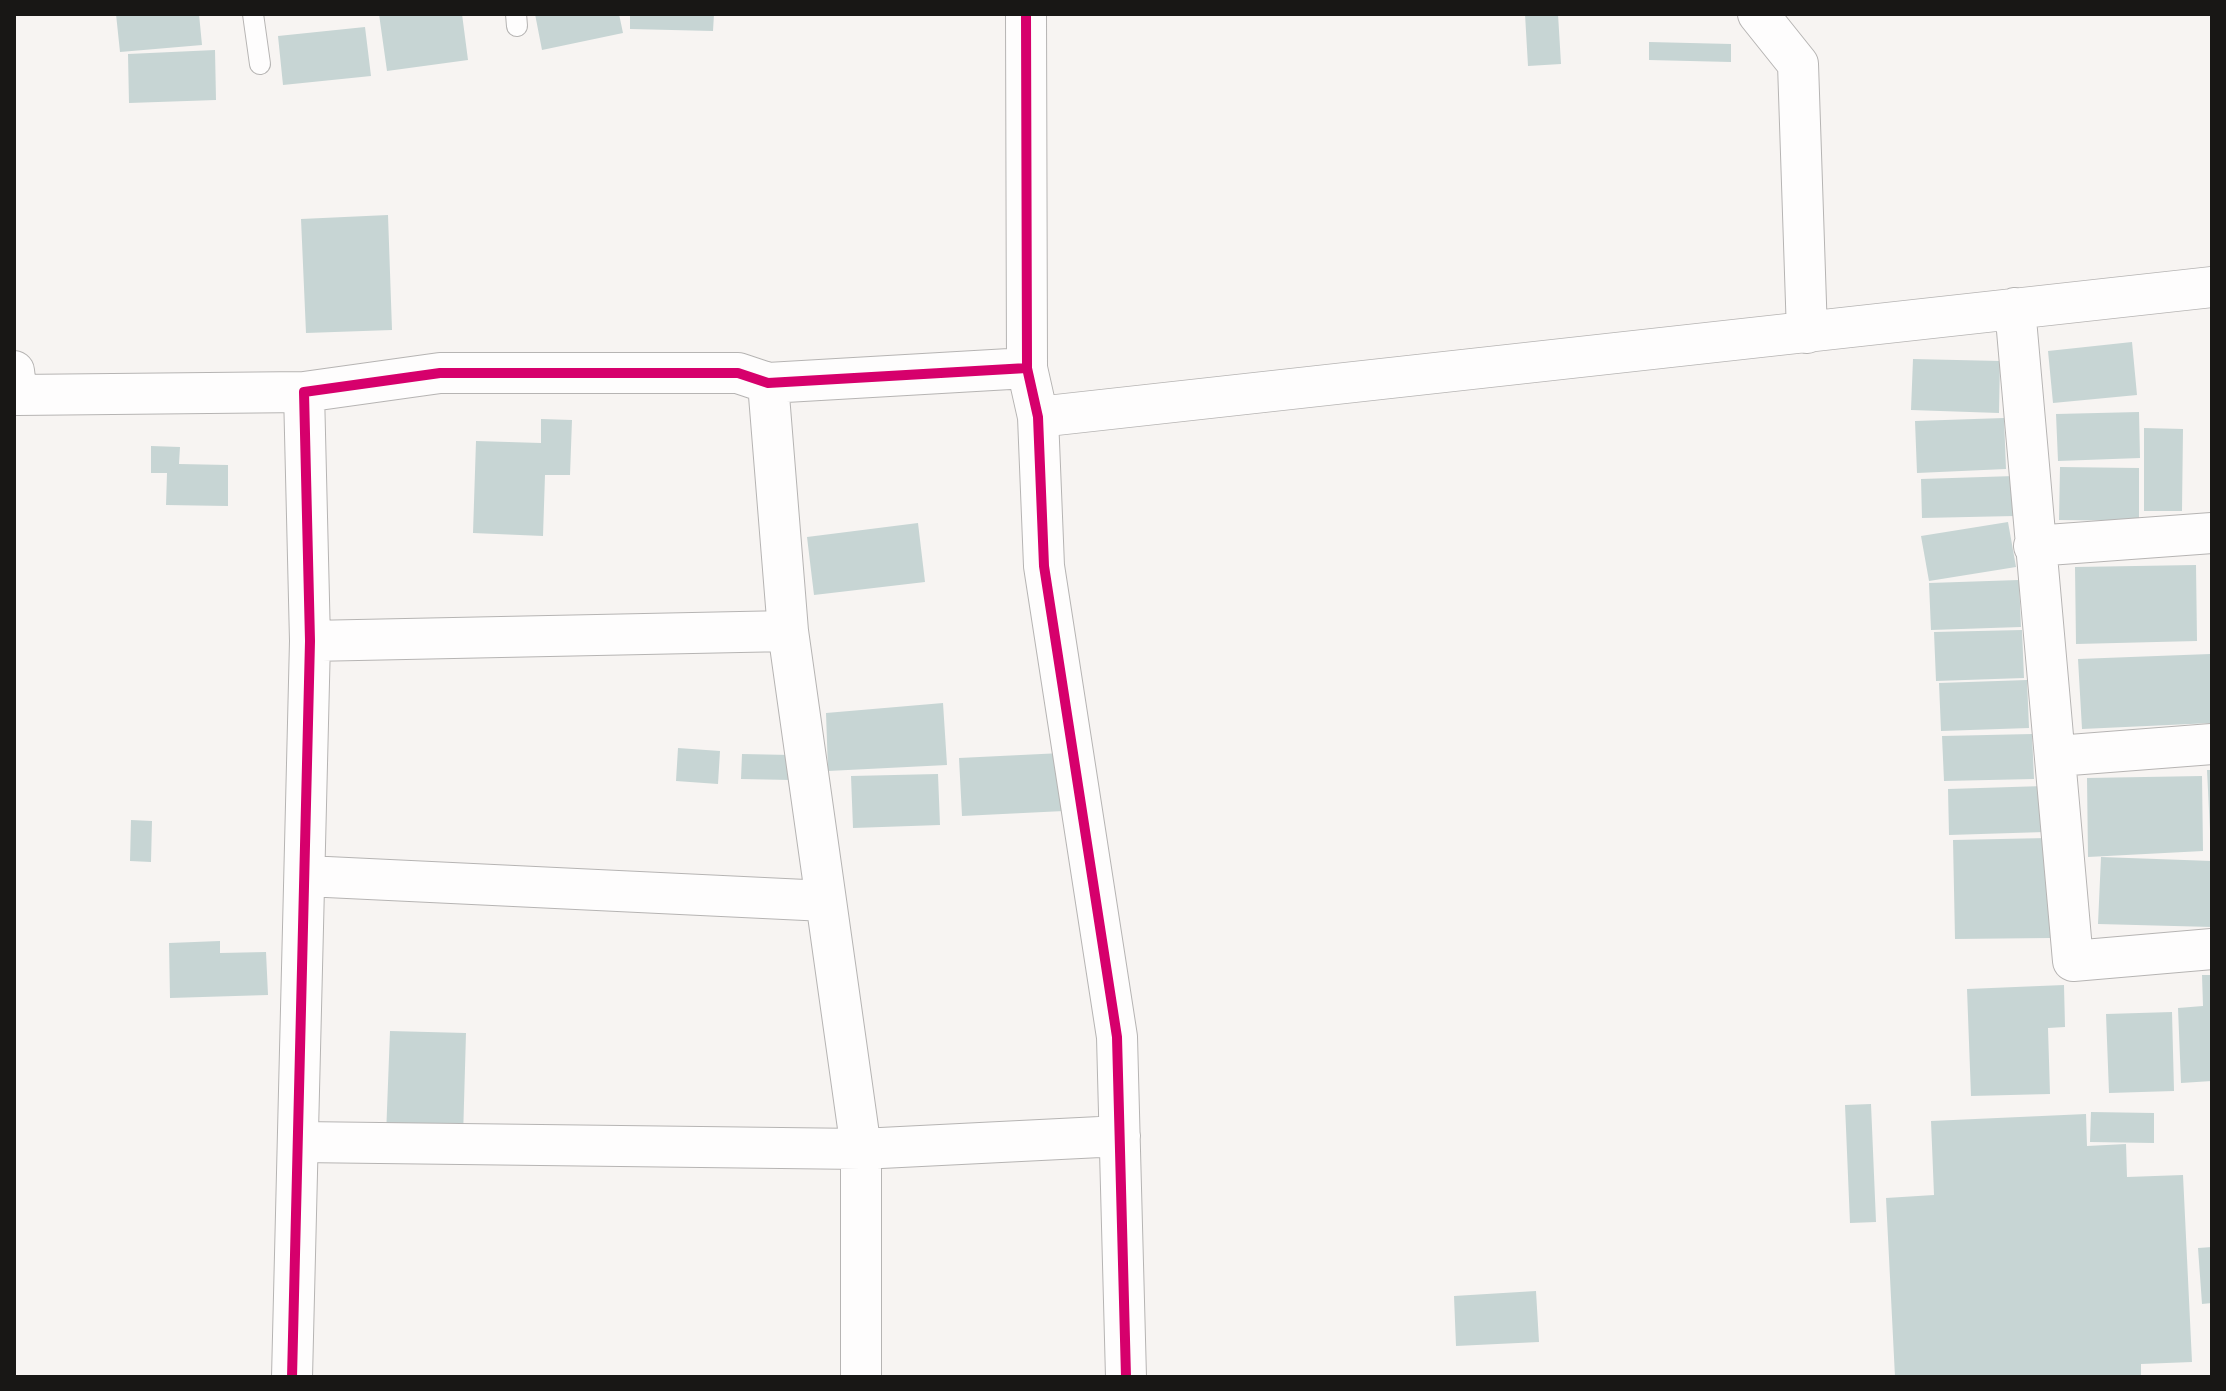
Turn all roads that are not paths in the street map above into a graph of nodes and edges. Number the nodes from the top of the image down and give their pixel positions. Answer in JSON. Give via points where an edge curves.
{"nodes":[{"id":1,"x":253,"y":14,"type":"edge"},
{"id":2,"x":1026,"y":14,"type":"edge"},
{"id":3,"x":1758,"y":14,"type":"edge"},
{"id":4,"x":260,"y":64,"type":"dead end"},
{"id":5,"x":2212,"y":287,"type":"edge"},
{"id":6,"x":2015,"y":308,"type":"junction"},
{"id":7,"x":1807,"y":333,"type":"junction"},
{"id":8,"x":1027,"y":368,"type":"junction"},
{"id":9,"x":14,"y":371,"type":"edge"},
{"id":10,"x":768,"y":383,"type":"junction"},
{"id":11,"x":304,"y":392,"type":"junction"},
{"id":12,"x":1038,"y":417,"type":"junction"},
{"id":13,"x":2212,"y":533,"type":"edge"},
{"id":14,"x":2034,"y":546,"type":"junction"},
{"id":15,"x":788,"y":631,"type":"junction"},
{"id":16,"x":310,"y":641,"type":"junction"},
{"id":17,"x":2212,"y":744,"type":"edge"},
{"id":18,"x":2057,"y":756,"type":"junction"},
{"id":19,"x":306,"y":876,"type":"junction"},
{"id":20,"x":826,"y":901,"type":"junction"},
{"id":21,"x":2212,"y":949,"type":"edge"},
{"id":22,"x":1120,"y":1136,"type":"junction"},
{"id":23,"x":300,"y":1142,"type":"junction"},
{"id":24,"x":861,"y":1149,"type":"junction"},
{"id":25,"x":292,"y":1377,"type":"edge"},
{"id":26,"x":861,"y":1377,"type":"edge"},
{"id":27,"x":1126,"y":1377,"type":"edge"}],
"edges":[{"from":1,"to":4,"type":"lane"},
{"from":2,"to":8,"type":"street"},
{"from":3,"to":7,"type":"street","via":[[1798,64]]},
{"from":5,"to":6,"type":"street"},
{"from":6,"to":7,"type":"street"},
{"from":6,"to":14,"type":"street"},
{"from":7,"to":12,"type":"street"},
{"from":8,"to":10,"type":"street"},
{"from":8,"to":12,"type":"street"},
{"from":9,"to":11,"type":"street","via":[[17,395]]},
{"from":10,"to":11,"type":"street","via":[[738,373],[440,373]]},
{"from":10,"to":15,"type":"street"},
{"from":11,"to":16,"type":"street"},
{"from":12,"to":22,"type":"street","via":[[1044,566],[1117,1037]]},
{"from":13,"to":14,"type":"street"},
{"from":14,"to":18,"type":"street"},
{"from":15,"to":16,"type":"street"},
{"from":15,"to":20,"type":"street"},
{"from":16,"to":19,"type":"street"},
{"from":17,"to":18,"type":"street"},
{"from":18,"to":21,"type":"street","via":[[2073,961]]},
{"from":19,"to":20,"type":"street"},
{"from":19,"to":23,"type":"street"},
{"from":20,"to":24,"type":"street"},
{"from":22,"to":24,"type":"street"},
{"from":22,"to":27,"type":"street"},
{"from":23,"to":24,"type":"street"},
{"from":23,"to":25,"type":"street"},
{"from":24,"to":26,"type":"street"}]}
